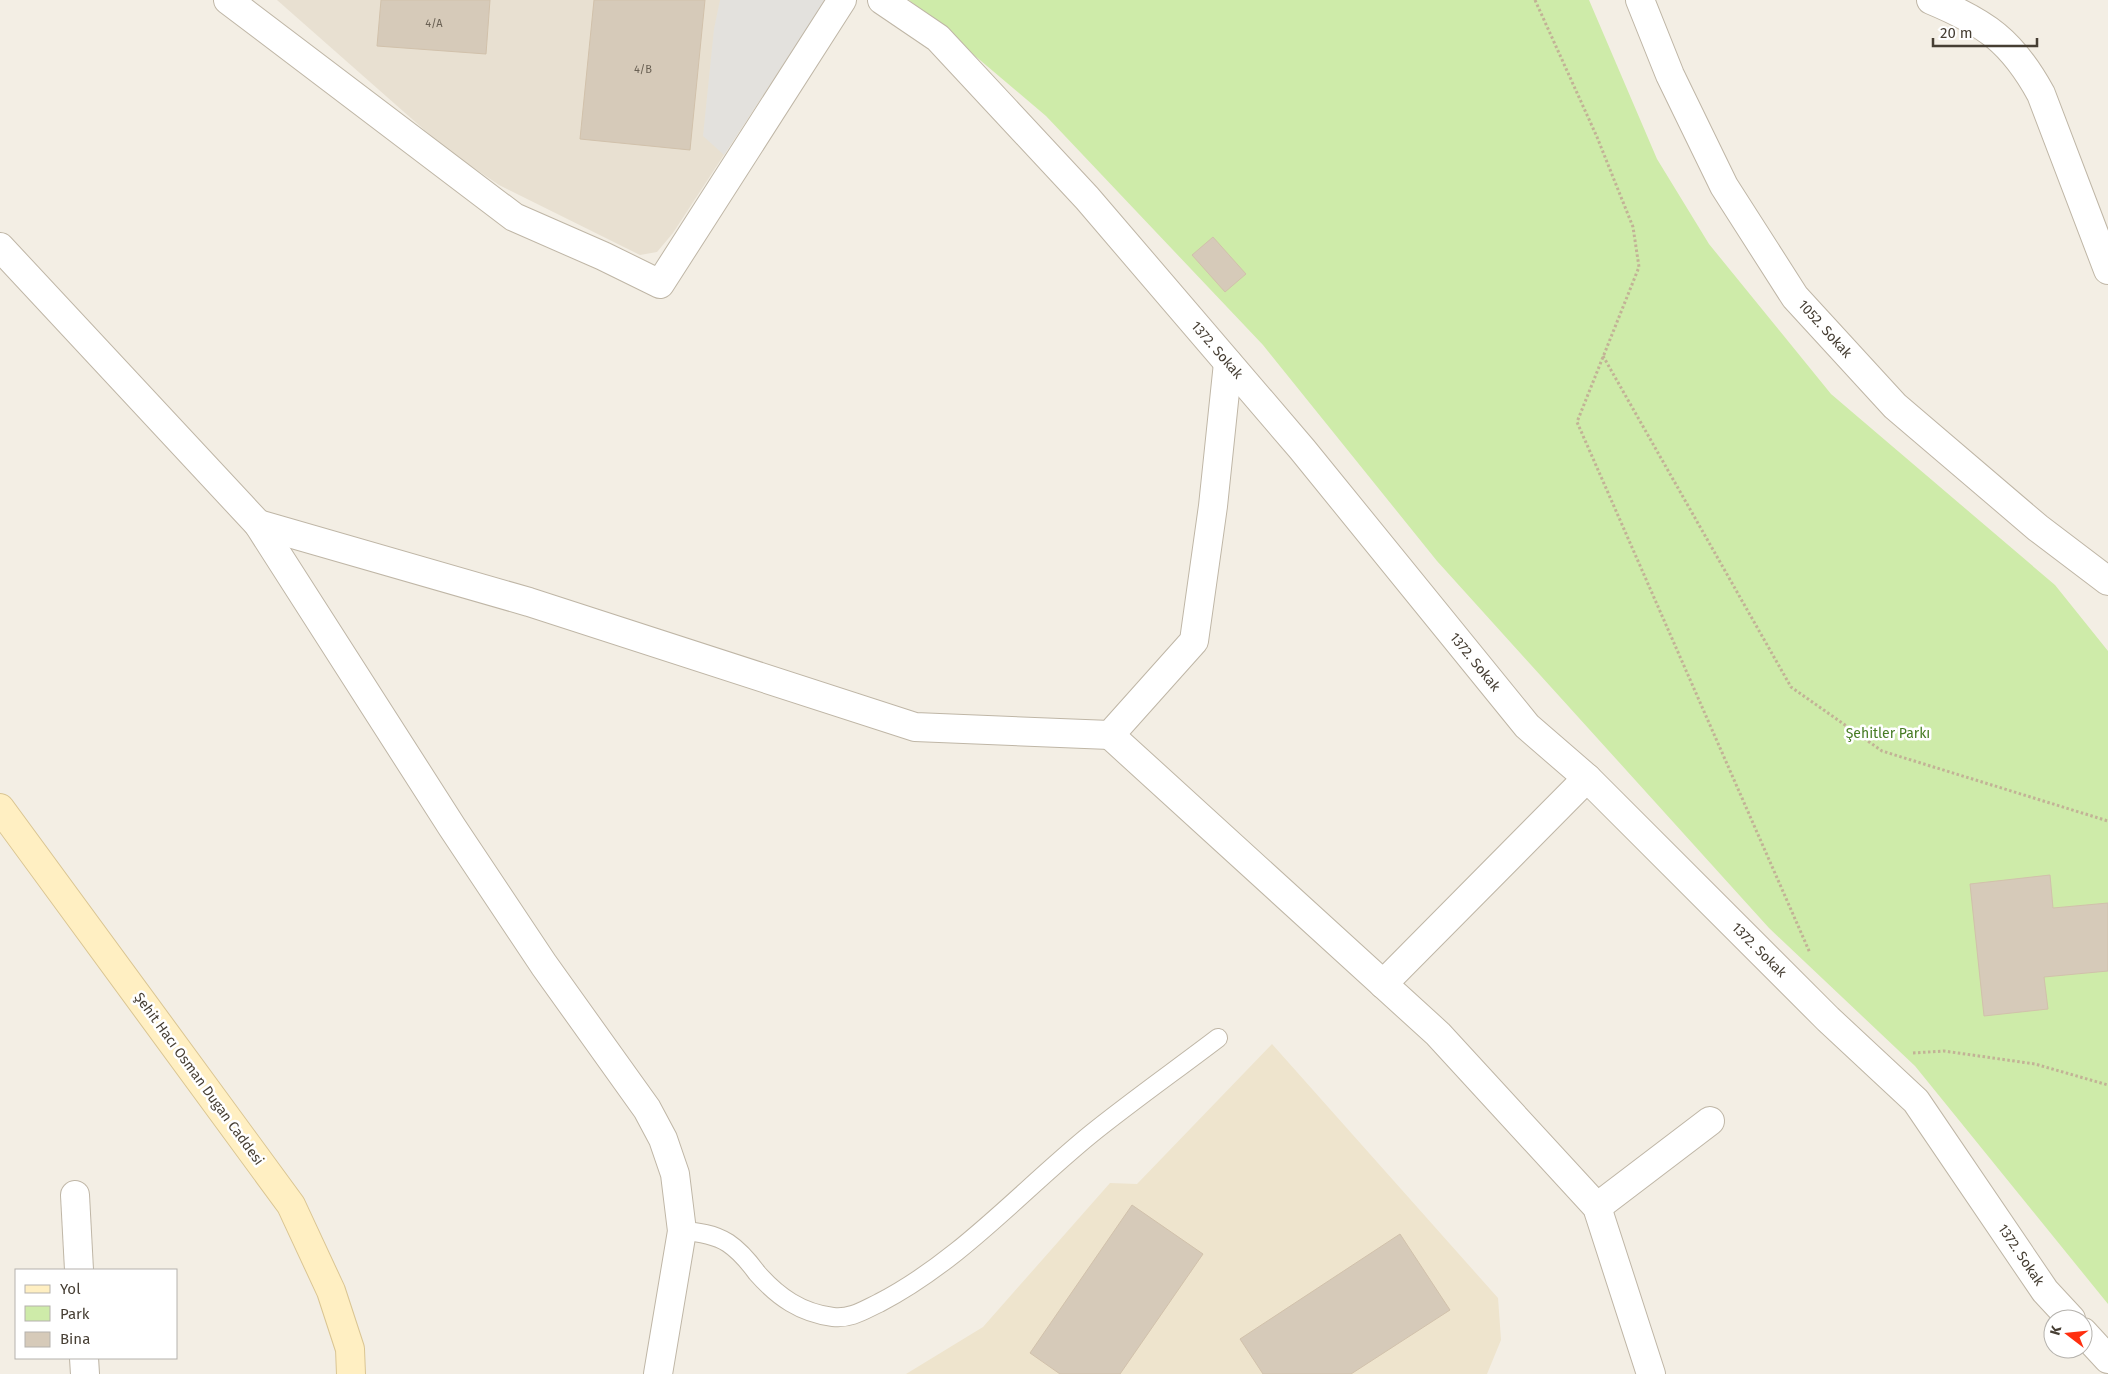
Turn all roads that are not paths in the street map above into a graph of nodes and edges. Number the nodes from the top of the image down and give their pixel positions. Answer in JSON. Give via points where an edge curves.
{"nodes":[{"id":1,"x":228,"y":0,"type":"edge"},
{"id":2,"x":842,"y":0,"type":"edge"},
{"id":3,"x":882,"y":0,"type":"edge"},
{"id":4,"x":1640,"y":0,"type":"edge"},
{"id":5,"x":1931,"y":0,"type":"edge"},
{"id":6,"x":0,"y":247,"type":"edge"},
{"id":7,"x":2108,"y":270,"type":"edge"},
{"id":8,"x":1228,"y":362,"type":"junction"},
{"id":9,"x":258,"y":524,"type":"junction"},
{"id":10,"x":2108,"y":581,"type":"edge"},
{"id":11,"x":1110,"y":735,"type":"junction"},
{"id":12,"x":1587,"y":778,"type":"junction"},
{"id":13,"x":0,"y":808,"type":"edge"},
{"id":14,"x":1383,"y":984,"type":"junction"},
{"id":15,"x":1218,"y":1038,"type":"dead end"},
{"id":16,"x":1710,"y":1121,"type":"dead end"},
{"id":17,"x":75,"y":1195,"type":"dead end"},
{"id":18,"x":1597,"y":1207,"type":"junction"},
{"id":19,"x":682,"y":1231,"type":"junction"},
{"id":20,"x":79,"y":1269,"type":"edge"},
{"id":21,"x":2062,"y":1309,"type":"edge"},
{"id":22,"x":2093,"y":1343,"type":"edge"},
{"id":23,"x":84,"y":1359,"type":"edge"},
{"id":24,"x":2108,"y":1359,"type":"edge"},
{"id":25,"x":85,"y":1374,"type":"edge"},
{"id":26,"x":350,"y":1374,"type":"edge"},
{"id":27,"x":658,"y":1374,"type":"edge"},
{"id":28,"x":1651,"y":1374,"type":"edge"}],
"edges":[{"from":1,"to":2,"type":"street","via":[[514,217],[660,284]]},
{"from":3,"to":8,"type":"street","name":"1372. Sokak","via":[[938,38],[1087,198]]},
{"from":4,"to":10,"type":"street","name":"1052. Sokak","via":[[1670,75],[1724,186],[1795,297],[1895,406],[2038,528]]},
{"from":5,"to":7,"type":"street","via":[[1964,13],[1988,28],[2027,68],[2041,94]]},
{"from":6,"to":9,"type":"street"},
{"from":8,"to":11,"type":"street","via":[[1213,506],[1194,641]]},
{"from":8,"to":12,"type":"street","name":"1372. Sokak","via":[[1527,726]]},
{"from":9,"to":11,"type":"street","via":[[529,602],[915,727]]},
{"from":9,"to":19,"type":"street","via":[[452,827],[533,949],[647,1110],[663,1140],[675,1174]]},
{"from":11,"to":14,"type":"street"},
{"from":12,"to":14,"type":"street"},
{"from":12,"to":21,"type":"street","name":"1372. Sokak","via":[[1828,1019],[1916,1100],[2045,1291]]},
{"from":13,"to":26,"type":"main road","name":"Şehit Hacı Osman Dugan Caddesi","via":[[291,1205],[331,1290],[350,1349]]},
{"from":14,"to":18,"type":"street","via":[[1438,1034]]},
{"from":15,"to":19,"type":"lane","via":[[1091,1134],[945,1260],[904,1290],[851,1317],[836,1318],[805,1311],[786,1301],[769,1286],[728,1243],[714,1236]]},
{"from":16,"to":18,"type":"street"},
{"from":17,"to":20,"type":"street"},
{"from":18,"to":28,"type":"street"},
{"from":19,"to":27,"type":"street"},
{"from":22,"to":24,"type":"street"},
{"from":23,"to":25,"type":"street"}]}
